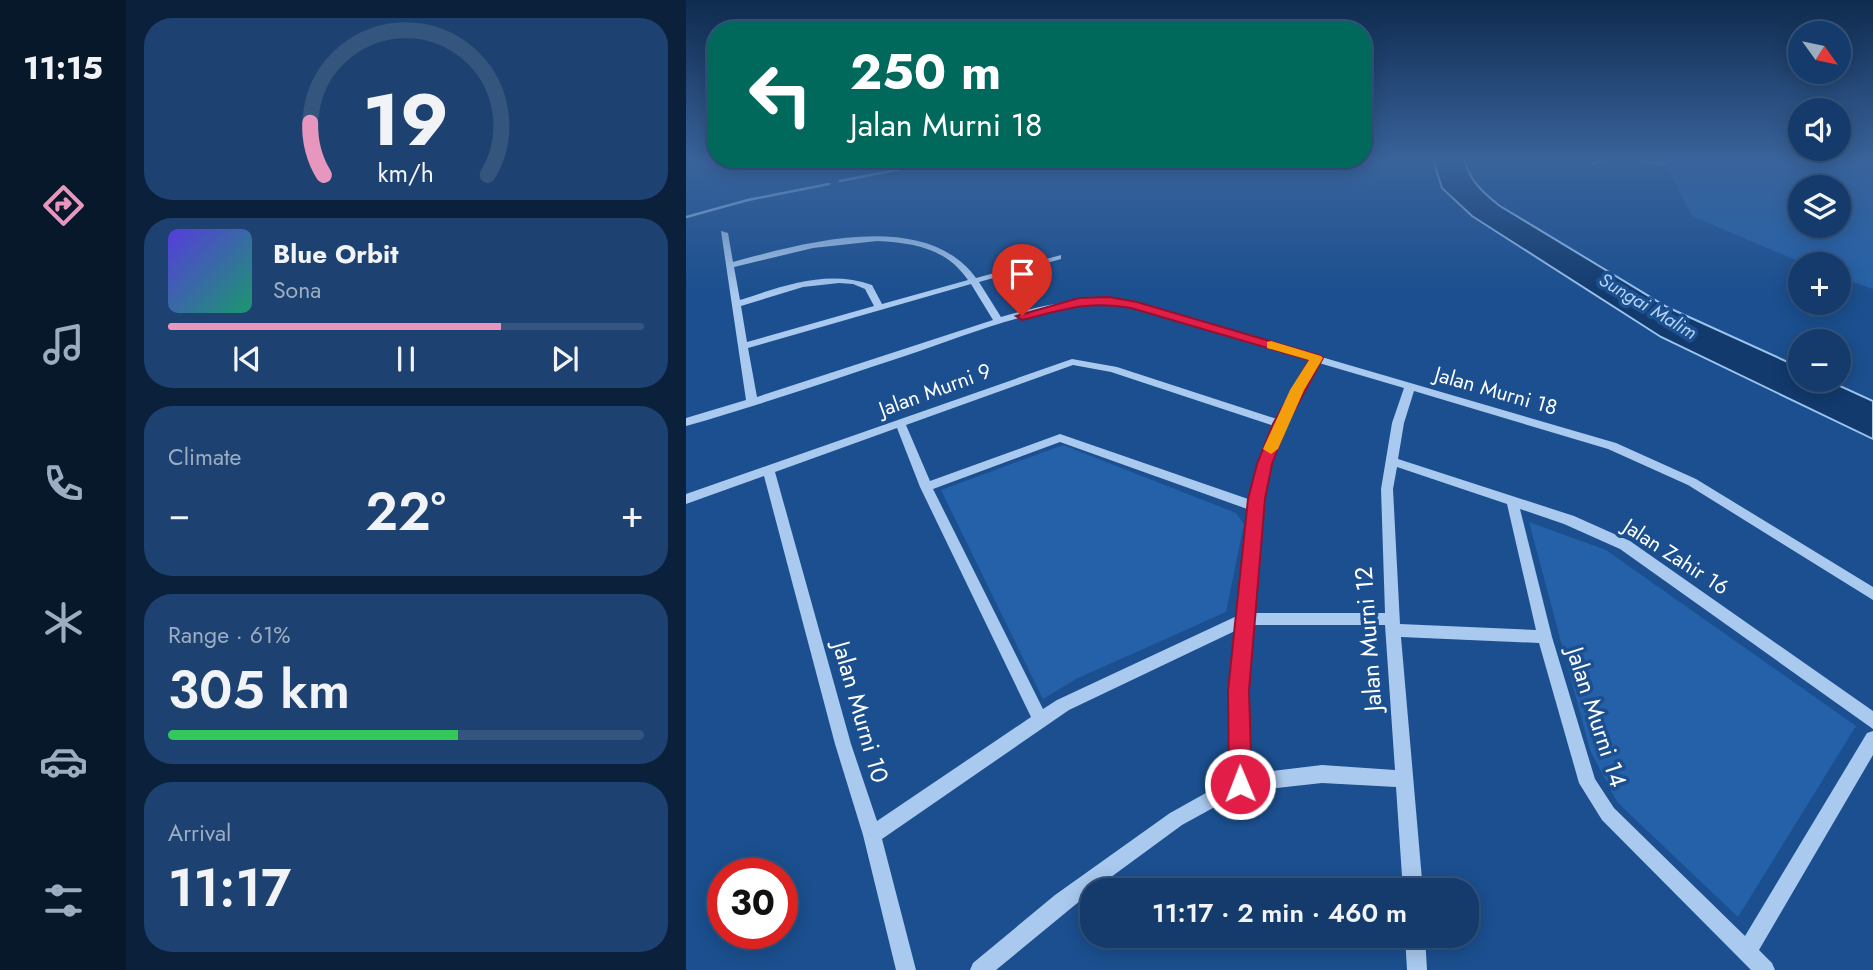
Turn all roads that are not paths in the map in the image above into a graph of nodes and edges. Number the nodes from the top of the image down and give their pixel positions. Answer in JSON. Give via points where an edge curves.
{"nodes":[{"id":1,"x":724,"y":233,"type":"dead end"},
{"id":2,"x":1058,"y":257,"type":"dead end"},
{"id":3,"x":730,"y":265,"type":"junction"},
{"id":4,"x":973,"y":281,"type":"junction"},
{"id":5,"x":736,"y":303,"type":"junction"},
{"id":6,"x":879,"y":308,"type":"junction"},
{"id":7,"x":999,"y":322,"type":"junction"},
{"id":8,"x":743,"y":345,"type":"junction"},
{"id":9,"x":1317,"y":358,"type":"junction"},
{"id":10,"x":1410,"y":386,"type":"junction"},
{"id":11,"x":752,"y":402,"type":"junction"},
{"id":12,"x":686,"y":422,"type":"edge"},
{"id":13,"x":900,"y":423,"type":"junction"},
{"id":14,"x":1280,"y":424,"type":"junction"},
{"id":15,"x":1392,"y":461,"type":"junction"},
{"id":16,"x":768,"y":469,"type":"junction"},
{"id":17,"x":926,"y":487,"type":"junction"},
{"id":18,"x":686,"y":499,"type":"edge"},
{"id":19,"x":1512,"y":500,"type":"junction"},
{"id":20,"x":1256,"y":507,"type":"junction"},
{"id":21,"x":1873,"y":594,"type":"edge"},
{"id":22,"x":1245,"y":619,"type":"junction"},
{"id":23,"x":1393,"y":625,"type":"junction"},
{"id":24,"x":1545,"y":637,"type":"junction"},
{"id":25,"x":1040,"y":719,"type":"junction"},
{"id":26,"x":1873,"y":721,"type":"edge"},
{"id":27,"x":1873,"y":739,"type":"edge"},
{"id":28,"x":1405,"y":779,"type":"junction"},
{"id":29,"x":1240,"y":784,"type":"junction"},
{"id":30,"x":872,"y":835,"type":"junction"},
{"id":31,"x":1412,"y":878,"type":"edge"},
{"id":32,"x":1416,"y":948,"type":"edge"},
{"id":33,"x":1747,"y":952,"type":"junction"},
{"id":34,"x":906,"y":970,"type":"edge"},
{"id":35,"x":981,"y":970,"type":"edge"},
{"id":36,"x":1417,"y":970,"type":"edge"},
{"id":37,"x":1765,"y":970,"type":"edge"}],
"edges":[{"from":1,"to":3,"type":"street"},
{"from":2,"to":4,"type":"street"},
{"from":3,"to":4,"type":"street","via":[[826,242],[905,241],[948,254]]},
{"from":3,"to":5,"type":"street"},
{"from":4,"to":6,"type":"street"},
{"from":4,"to":7,"type":"street"},
{"from":5,"to":6,"type":"street","via":[[809,284],[846,281],[869,287]]},
{"from":5,"to":8,"type":"street"},
{"from":6,"to":8,"type":"street"},
{"from":7,"to":9,"type":"street","name":"Jalan Murni 18","via":[[1079,301],[1125,303]]},
{"from":7,"to":11,"type":"street","name":"Jalan Murni 18"},
{"from":8,"to":11,"type":"street"},
{"from":9,"to":10,"type":"street","name":"Jalan Murni 18"},
{"from":9,"to":14,"type":"street"},
{"from":10,"to":15,"type":"street","name":"Jalan Murni 12"},
{"from":10,"to":21,"type":"street","name":"Jalan Murni 18","via":[[1586,437],[1663,468]]},
{"from":11,"to":12,"type":"street","name":"Jalan Murni 18"},
{"from":13,"to":14,"type":"street","name":"Jalan Murni 9","via":[[1072,362],[1113,369]]},
{"from":13,"to":16,"type":"street","name":"Jalan Murni 9"},
{"from":13,"to":17,"type":"street"},
{"from":14,"to":20,"type":"street"},
{"from":15,"to":19,"type":"street","name":"Jalan Zahir 16"},
{"from":15,"to":23,"type":"street","name":"Jalan Murni 12","via":[[1387,489]]},
{"from":16,"to":18,"type":"street","name":"Jalan Murni 9"},
{"from":16,"to":30,"type":"street","name":"Jalan Murni 10"},
{"from":17,"to":20,"type":"street","via":[[1060,438]]},
{"from":17,"to":25,"type":"street"},
{"from":19,"to":24,"type":"street","name":"Jalan Murni 14"},
{"from":19,"to":26,"type":"street","name":"Jalan Zahir 16","via":[[1603,535],[1648,560]]},
{"from":20,"to":22,"type":"street"},
{"from":22,"to":23,"type":"street"},
{"from":22,"to":25,"type":"street","via":[[1083,693]]},
{"from":22,"to":29,"type":"street","via":[[1238,691]]},
{"from":23,"to":24,"type":"street"},
{"from":23,"to":28,"type":"street","name":"Jalan Murni 12"},
{"from":24,"to":33,"type":"street","name":"Jalan Murni 14","via":[[1595,797]]},
{"from":25,"to":30,"type":"street"},
{"from":27,"to":33,"type":"street"},
{"from":28,"to":29,"type":"street","via":[[1322,774]]},
{"from":28,"to":31,"type":"street","name":"Jalan Murni 12"},
{"from":29,"to":35,"type":"street","via":[[1176,819],[1062,902]]},
{"from":30,"to":34,"type":"street","name":"Jalan Murni 10"},
{"from":32,"to":36,"type":"street"},
{"from":33,"to":37,"type":"street","name":"Jalan Murni 14"}]}
